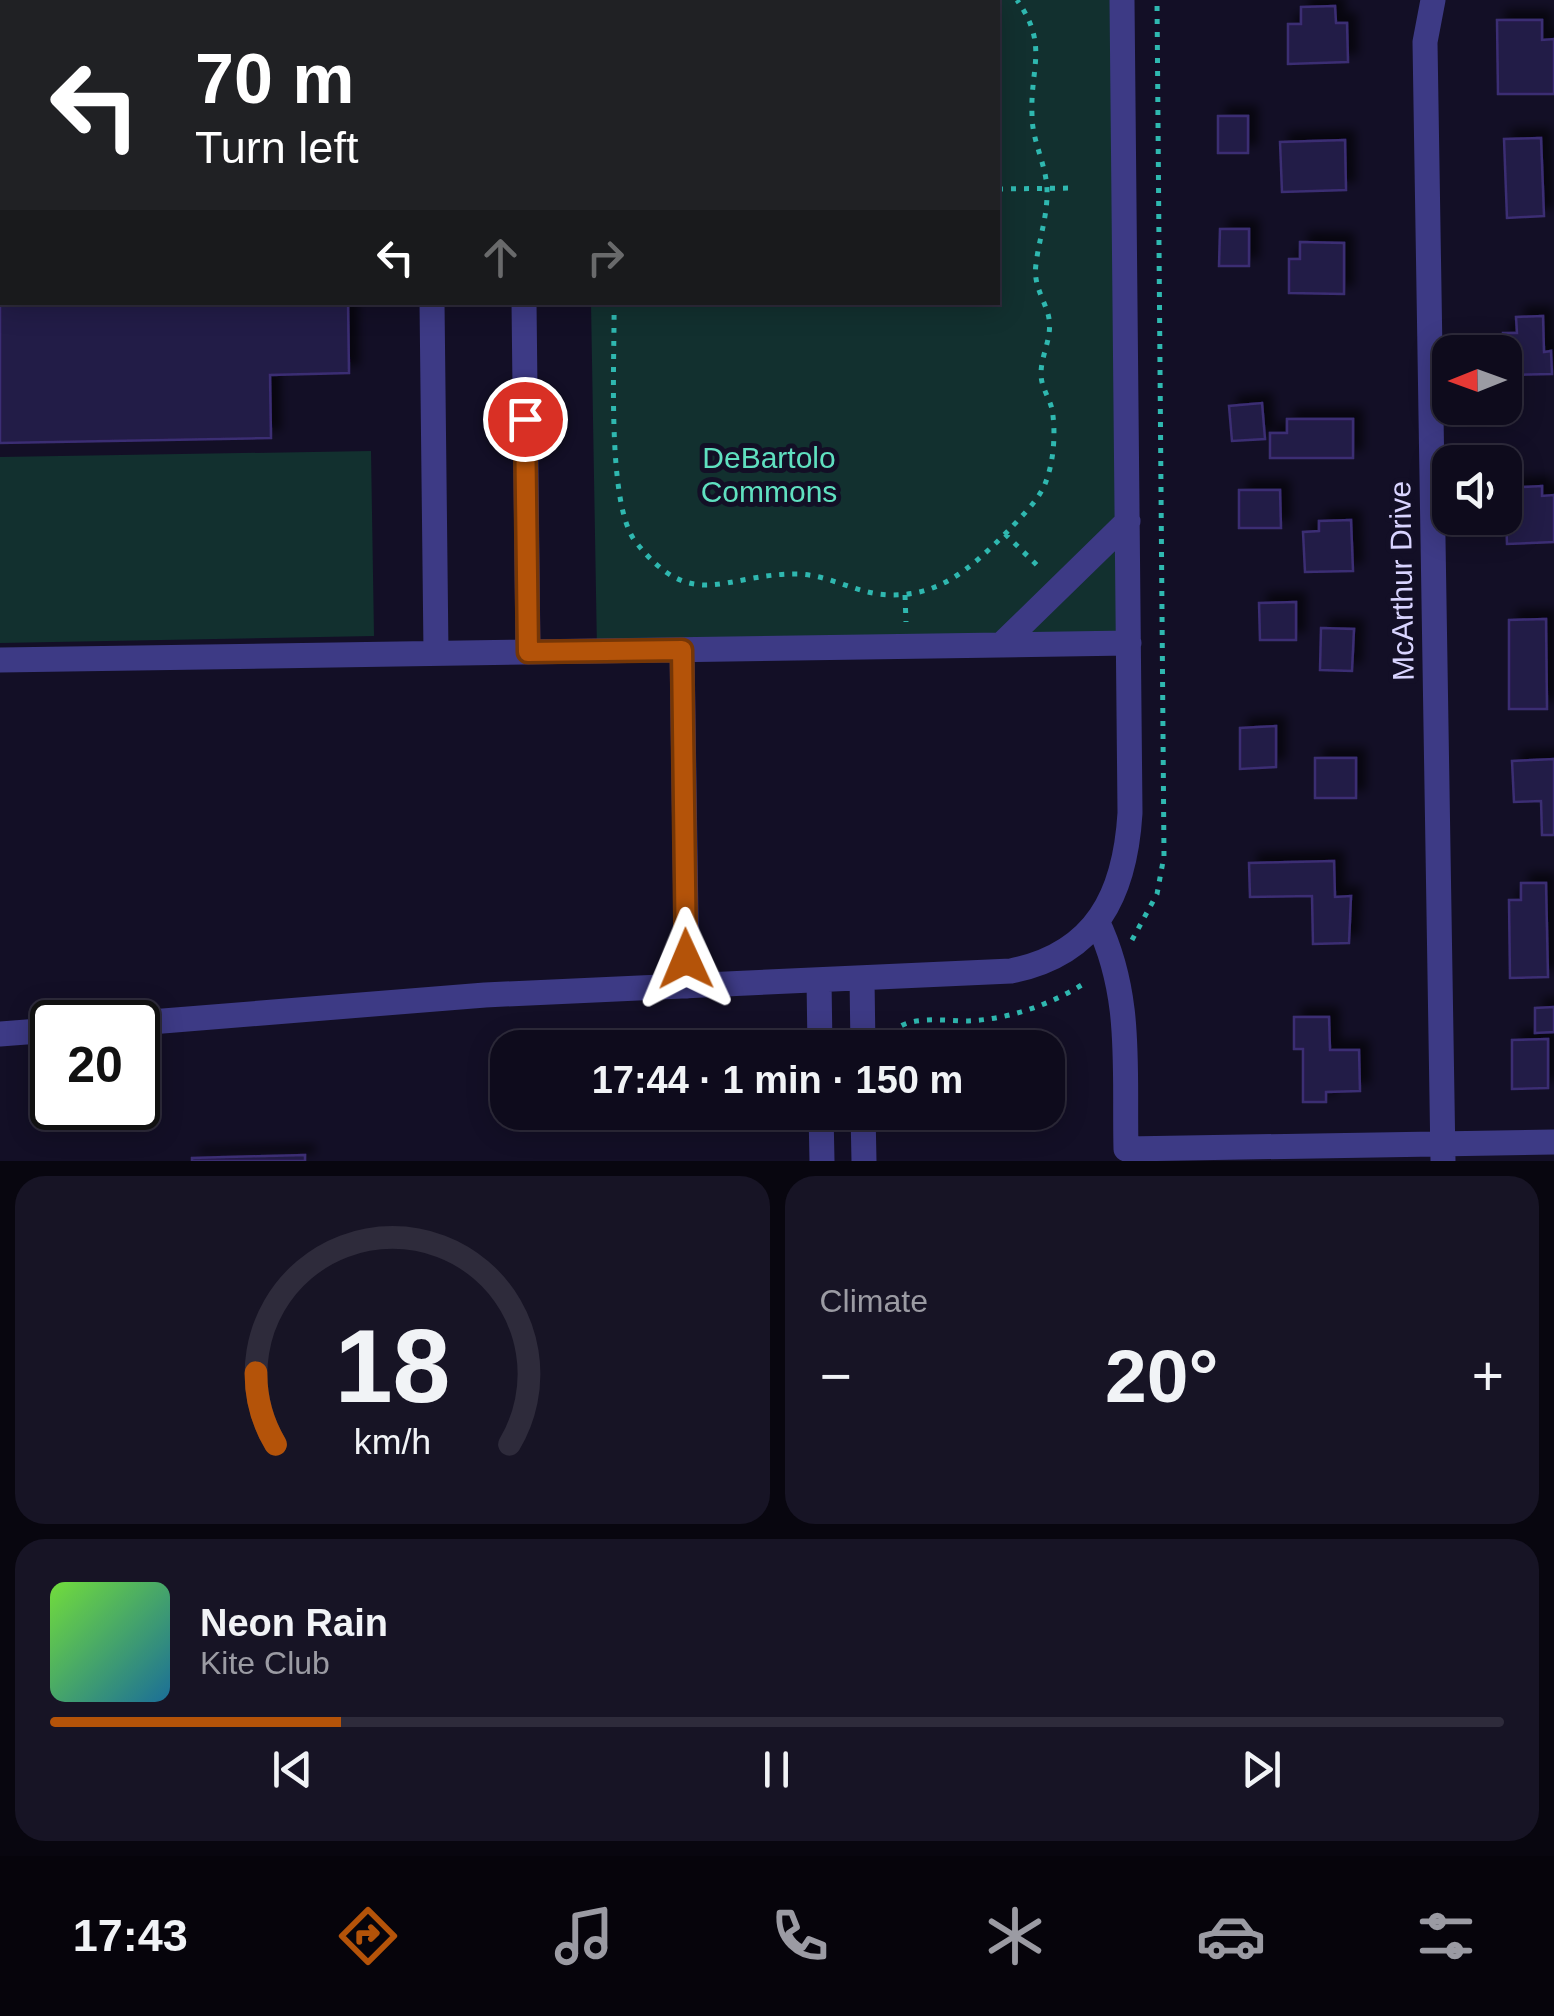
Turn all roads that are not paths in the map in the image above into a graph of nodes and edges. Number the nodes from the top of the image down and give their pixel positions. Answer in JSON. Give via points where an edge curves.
{"nodes":[{"id":1,"x":1122,"y":0,"type":"edge"},
{"id":2,"x":1433,"y":0,"type":"edge"},
{"id":3,"x":432,"y":305,"type":"edge"},
{"id":4,"x":524,"y":305,"type":"edge"},
{"id":5,"x":1128,"y":521,"type":"junction"},
{"id":6,"x":1129,"y":643,"type":"junction"},
{"id":7,"x":1001,"y":645,"type":"junction"},
{"id":8,"x":682,"y":650,"type":"junction"},
{"id":9,"x":528,"y":652,"type":"junction"},
{"id":10,"x":436,"y":653,"type":"junction"},
{"id":11,"x":0,"y":660,"type":"edge"},
{"id":12,"x":1097,"y":921,"type":"junction"},
{"id":13,"x":862,"y":978,"type":"junction"},
{"id":14,"x":818,"y":980,"type":"junction"},
{"id":15,"x":687,"y":986,"type":"junction"},
{"id":16,"x":160,"y":1021,"type":"edge"},
{"id":17,"x":819,"y":1030,"type":"edge"},
{"id":18,"x":863,"y":1030,"type":"edge"},
{"id":19,"x":30,"y":1032,"type":"edge"},
{"id":20,"x":0,"y":1034,"type":"edge"},
{"id":21,"x":821,"y":1130,"type":"edge"},
{"id":22,"x":863,"y":1130,"type":"edge"},
{"id":23,"x":1542,"y":1150,"type":"edge"},
{"id":24,"x":1443,"y":1152,"type":"edge"},
{"id":25,"x":1242,"y":1154,"type":"edge"},
{"id":26,"x":822,"y":1161,"type":"edge"},
{"id":27,"x":864,"y":1161,"type":"edge"}],
"edges":[{"from":1,"to":5,"type":"street"},
{"from":2,"to":24,"type":"street","name":"McArthur Drive","via":[[1425,42]]},
{"from":3,"to":10,"type":"street"},
{"from":4,"to":9,"type":"street"},
{"from":5,"to":6,"type":"street"},
{"from":5,"to":7,"type":"street"},
{"from":6,"to":7,"type":"street"},
{"from":6,"to":12,"type":"street","via":[[1128,849],[1120,881]]},
{"from":7,"to":8,"type":"street"},
{"from":8,"to":9,"type":"street"},
{"from":8,"to":15,"type":"street"},
{"from":9,"to":10,"type":"street"},
{"from":10,"to":11,"type":"street"},
{"from":12,"to":13,"type":"street","via":[[1073,948],[1044,964]]},
{"from":12,"to":25,"type":"street","via":[[1123,994],[1126,1149]]},
{"from":13,"to":14,"type":"street"},
{"from":13,"to":18,"type":"street"},
{"from":14,"to":15,"type":"street"},
{"from":14,"to":17,"type":"street"},
{"from":15,"to":16,"type":"street"},
{"from":19,"to":20,"type":"street"},
{"from":21,"to":26,"type":"street"},
{"from":22,"to":27,"type":"street"},
{"from":23,"to":24,"type":"street"},
{"from":24,"to":25,"type":"street"}]}
